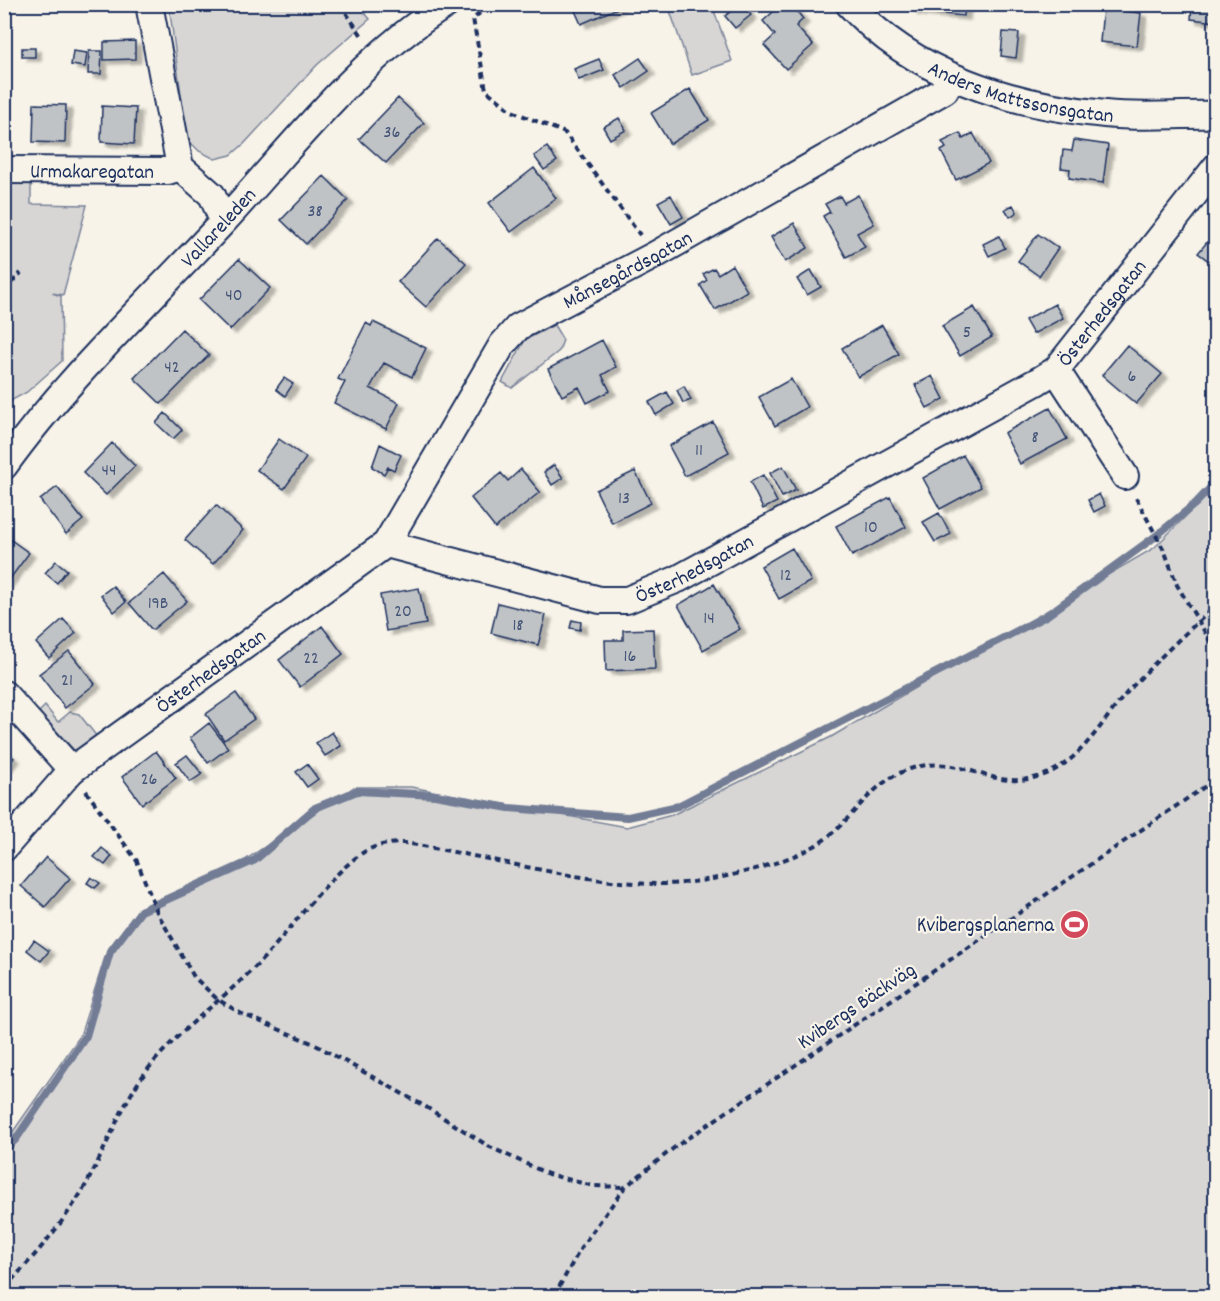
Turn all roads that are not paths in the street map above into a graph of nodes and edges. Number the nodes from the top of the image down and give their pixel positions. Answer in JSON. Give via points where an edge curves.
{"nodes":[{"id":1,"x":149,"y":4,"type":"edge"},
{"id":2,"x":447,"y":4,"type":"edge"},
{"id":3,"x":849,"y":4,"type":"edge"},
{"id":4,"x":951,"y":78,"type":"junction"},
{"id":5,"x":1215,"y":114,"type":"edge"},
{"id":6,"x":180,"y":167,"type":"junction"},
{"id":7,"x":1215,"y":167,"type":"edge"},
{"id":8,"x":4,"y":170,"type":"edge"},
{"id":9,"x":223,"y":221,"type":"junction"},
{"id":10,"x":1056,"y":370,"type":"junction"},
{"id":11,"x":13,"y":436,"type":"edge"},
{"id":12,"x":4,"y":466,"type":"edge"},
{"id":13,"x":1125,"y":476,"type":"road end"},
{"id":14,"x":386,"y":544,"type":"junction"},
{"id":15,"x":4,"y":694,"type":"edge"},
{"id":16,"x":72,"y":770,"type":"junction"},
{"id":17,"x":4,"y":848,"type":"edge"}],
"edges":[{"from":1,"to":6,"type":"street"},
{"from":2,"to":9,"type":"street","name":"Vallareleden","via":[[377,58]]},
{"from":3,"to":4,"type":"street","name":"Anders Mattssonsgatan","via":[[884,36]]},
{"from":4,"to":5,"type":"street","name":"Anders Mattssonsgatan","via":[[1030,102],[1106,114]]},
{"from":4,"to":14,"type":"street","name":"Månsegårdsgatan","via":[[945,90],[655,255],[518,327],[502,345]]},
{"from":6,"to":8,"type":"street","name":"Urmakaregatan","via":[[168,171]]},
{"from":6,"to":9,"type":"street","via":[[212,195]]},
{"from":7,"to":10,"type":"street","name":"Österhedsgatan"},
{"from":9,"to":11,"type":"street","name":"Vallareleden","via":[[62,394]]},
{"from":10,"to":13,"type":"street"},
{"from":10,"to":14,"type":"street","name":"Österhedsgatan","via":[[678,579],[627,600],[600,600]]},
{"from":11,"to":12,"type":"street","name":"Vallareleden"},
{"from":14,"to":16,"type":"street","name":"Österhedsgatan"},
{"from":15,"to":16,"type":"street"},
{"from":16,"to":17,"type":"street","name":"Österhedsgatan"}]}
